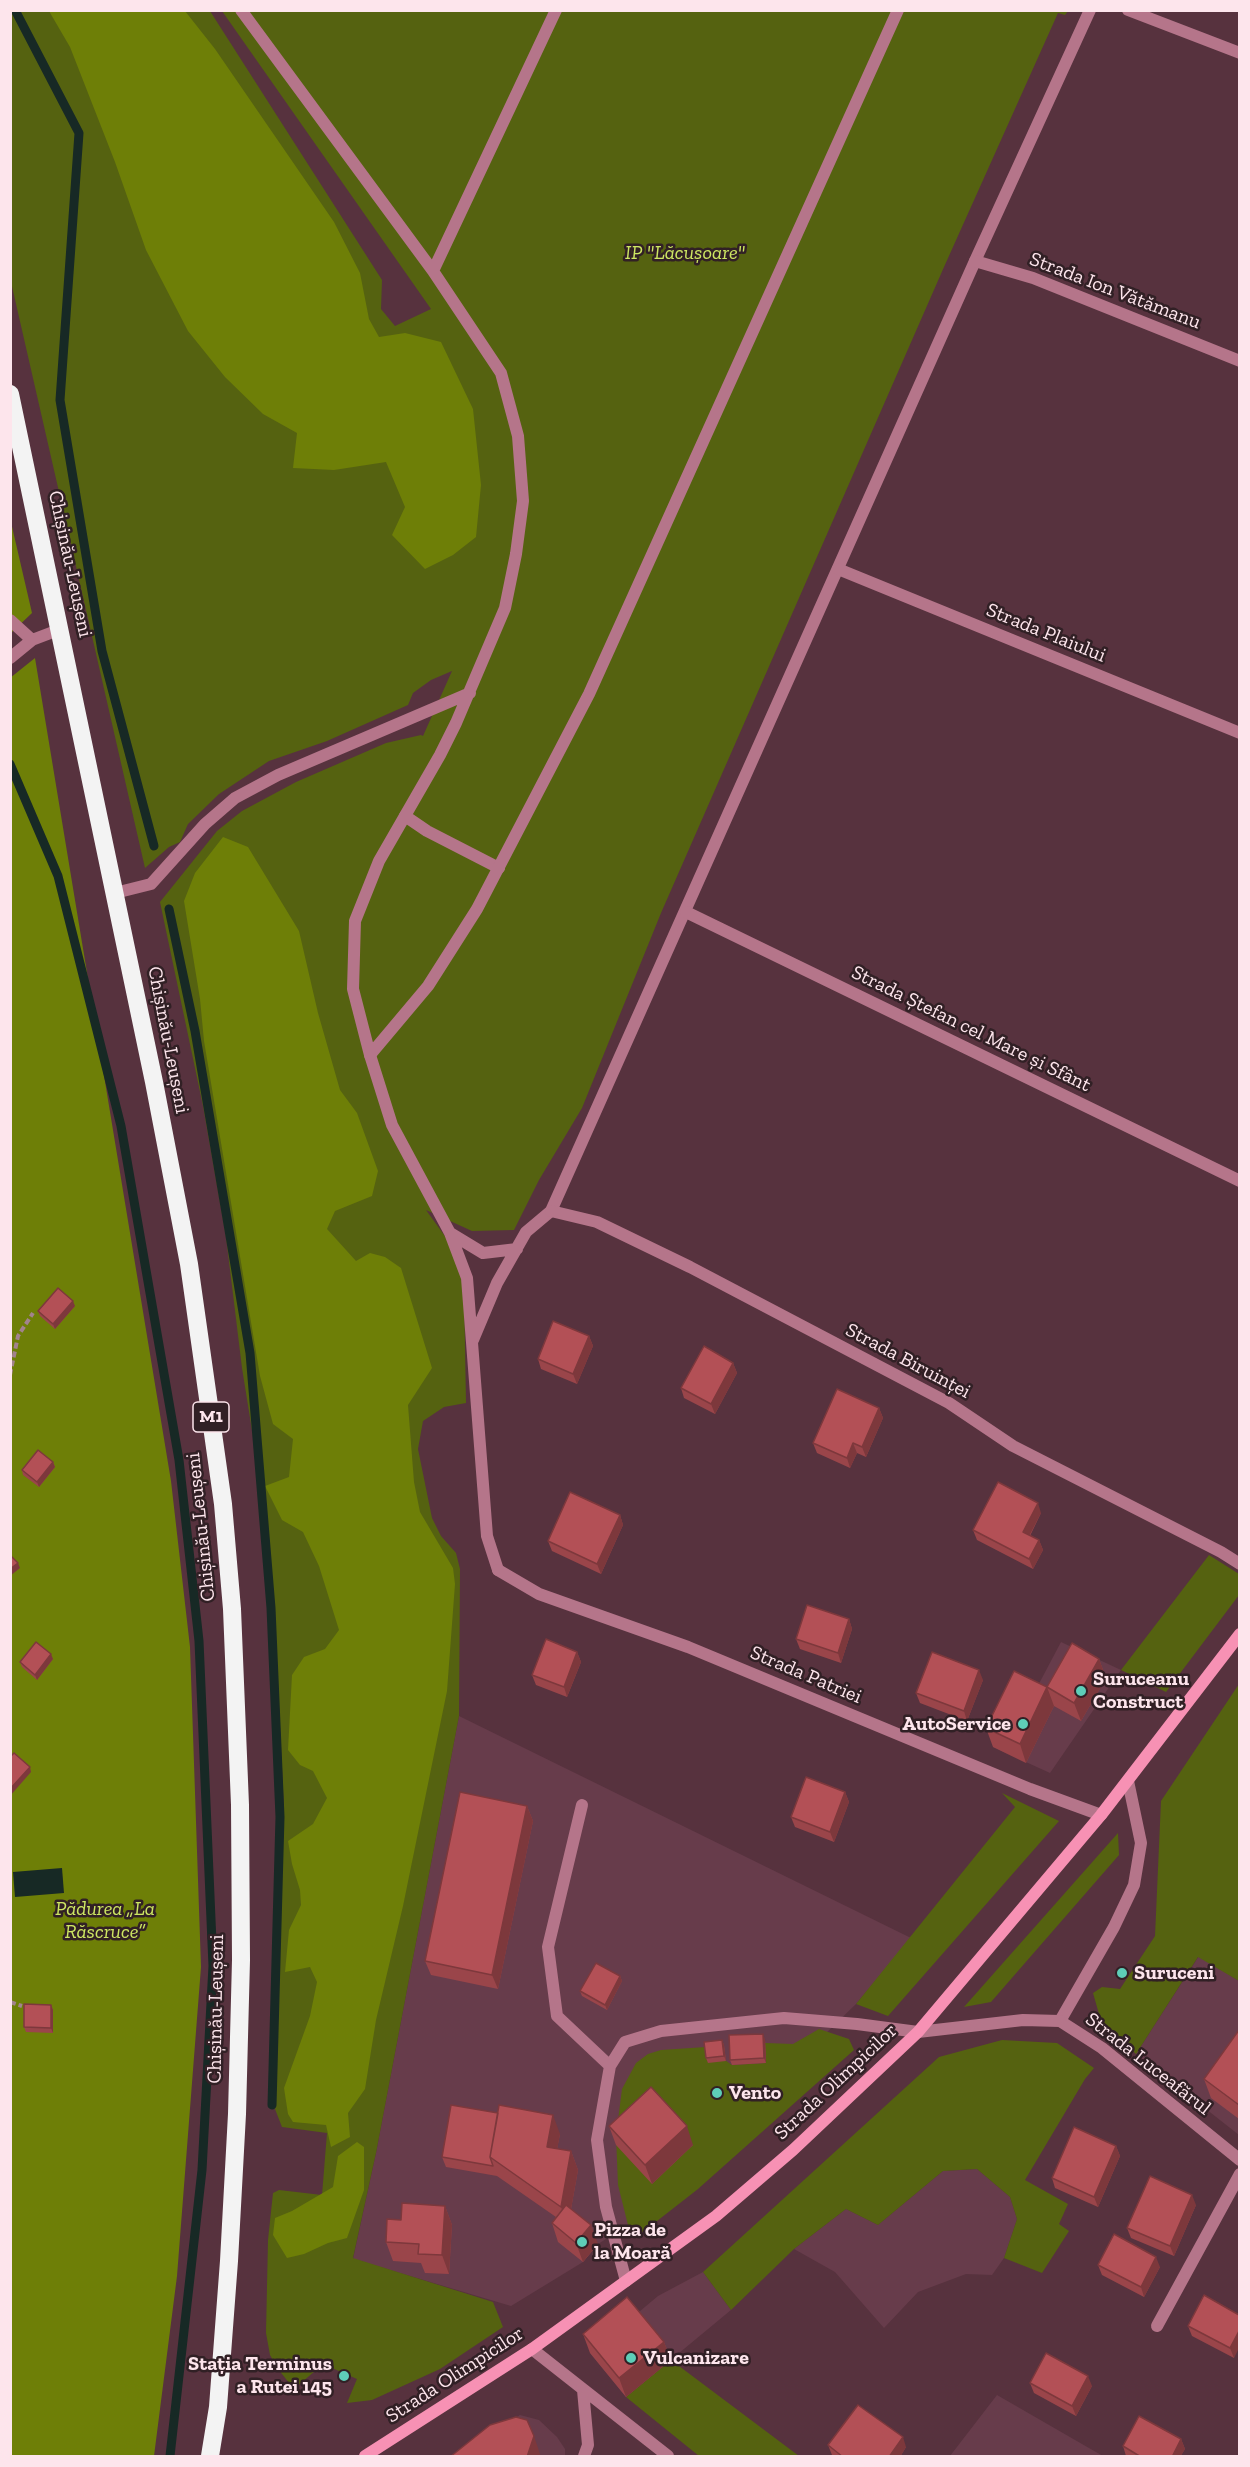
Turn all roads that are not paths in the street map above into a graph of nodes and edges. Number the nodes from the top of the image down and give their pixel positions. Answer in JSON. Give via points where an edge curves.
{"nodes":[{"id":1,"x":242,"y":10,"type":"edge"},
{"id":2,"x":556,"y":10,"type":"edge"},
{"id":3,"x":898,"y":10,"type":"edge"},
{"id":4,"x":1090,"y":10,"type":"edge"},
{"id":5,"x":1128,"y":10,"type":"edge"},
{"id":6,"x":252,"y":16,"type":"edge"},
{"id":7,"x":1239,"y":53,"type":"edge"},
{"id":8,"x":975,"y":261,"type":"junction"},
{"id":9,"x":433,"y":271,"type":"junction"},
{"id":10,"x":1239,"y":361,"type":"edge"},
{"id":11,"x":10,"y":394,"type":"edge"},
{"id":12,"x":838,"y":569,"type":"junction"},
{"id":13,"x":10,"y":620,"type":"edge"},
{"id":14,"x":61,"y":629,"type":"junction"},
{"id":15,"x":32,"y":640,"type":"junction"},
{"id":16,"x":10,"y":658,"type":"edge"},
{"id":17,"x":470,"y":693,"type":"junction"},
{"id":18,"x":1239,"y":733,"type":"edge"},
{"id":19,"x":405,"y":816,"type":"junction"},
{"id":20,"x":499,"y":868,"type":"junction"},
{"id":21,"x":115,"y":893,"type":"junction"},
{"id":22,"x":686,"y":912,"type":"junction"},
{"id":23,"x":370,"y":1055,"type":"junction"},
{"id":24,"x":1239,"y":1181,"type":"edge"},
{"id":25,"x":551,"y":1211,"type":"junction"},
{"id":26,"x":450,"y":1233,"type":"junction"},
{"id":27,"x":517,"y":1249,"type":"junction"},
{"id":28,"x":473,"y":1340,"type":"junction"},
{"id":29,"x":1239,"y":1564,"type":"edge"},
{"id":30,"x":1239,"y":1634,"type":"edge"},
{"id":31,"x":1128,"y":1781,"type":"junction"},
{"id":32,"x":582,"y":1805,"type":"dead end"},
{"id":33,"x":1101,"y":1815,"type":"junction"},
{"id":34,"x":1059,"y":2021,"type":"junction"},
{"id":35,"x":918,"y":2032,"type":"junction"},
{"id":36,"x":610,"y":2066,"type":"junction"},
{"id":37,"x":1239,"y":2160,"type":"edge"},
{"id":38,"x":1239,"y":2174,"type":"edge"},
{"id":39,"x":626,"y":2281,"type":"junction"},
{"id":40,"x":1157,"y":2326,"type":"dead end"},
{"id":41,"x":532,"y":2349,"type":"junction"},
{"id":42,"x":583,"y":2390,"type":"junction"},
{"id":43,"x":210,"y":2457,"type":"edge"},
{"id":44,"x":365,"y":2457,"type":"edge"},
{"id":45,"x":584,"y":2457,"type":"edge"},
{"id":46,"x":668,"y":2457,"type":"edge"}],
"edges":[{"from":1,"to":6,"type":"street"},
{"from":2,"to":9,"type":"street"},
{"from":3,"to":20,"type":"street","via":[[589,694]]},
{"from":4,"to":8,"type":"street"},
{"from":5,"to":7,"type":"street"},
{"from":6,"to":9,"type":"street"},
{"from":8,"to":10,"type":"street","name":"Strada Ion Vătămanu","via":[[1033,278]]},
{"from":8,"to":12,"type":"street"},
{"from":9,"to":17,"type":"street","via":[[501,373],[519,436],[523,501],[516,554],[505,608]]},
{"from":11,"to":14,"type":"highway","name":"Chișinău-Leușeni","number":"M1"},
{"from":12,"to":18,"type":"street","name":"Strada Plaiului"},
{"from":12,"to":22,"type":"street"},
{"from":13,"to":15,"type":"street"},
{"from":14,"to":15,"type":"street"},
{"from":14,"to":21,"type":"highway","name":"Chișinău-Leușeni","number":"M1"},
{"from":15,"to":16,"type":"street"},
{"from":17,"to":19,"type":"street"},
{"from":17,"to":21,"type":"street","via":[[278,775],[235,798],[205,824],[151,884]]},
{"from":19,"to":20,"type":"street"},
{"from":19,"to":23,"type":"street","via":[[379,861],[355,921],[353,989]]},
{"from":20,"to":23,"type":"street","via":[[428,986]]},
{"from":21,"to":43,"type":"highway","name":"Chișinău-Leușeni","number":"M1","via":[[189,1264],[223,1504],[232,1609],[241,1960],[227,2284],[218,2407]]},
{"from":22,"to":24,"type":"street","name":"Strada Ștefan cel Mare și Sfânt"},
{"from":22,"to":25,"type":"street"},
{"from":23,"to":26,"type":"street","via":[[392,1125]]},
{"from":25,"to":27,"type":"street","via":[[526,1232]]},
{"from":25,"to":29,"type":"street","name":"Strada Biruinței","via":[[597,1222],[690,1268],[949,1403],[1013,1446]]},
{"from":26,"to":27,"type":"street","via":[[483,1253]]},
{"from":26,"to":28,"type":"street","via":[[467,1278]]},
{"from":27,"to":28,"type":"street"},
{"from":28,"to":33,"type":"street","name":"Strada Patriei","via":[[488,1536],[498,1570],[539,1594],[688,1647]]},
{"from":30,"to":31,"type":"main road","name":"Strada Olimpicilor"},
{"from":31,"to":33,"type":"main road","name":"Strada Olimpicilor"},
{"from":31,"to":34,"type":"street","via":[[1141,1844],[1134,1885]]},
{"from":32,"to":36,"type":"street","via":[[548,1947],[557,2016]]},
{"from":33,"to":35,"type":"main road","name":"Strada Olimpicilor"},
{"from":34,"to":35,"type":"street","name":"Strada Luceafărul","via":[[1023,2020]]},
{"from":34,"to":37,"type":"street","name":"Strada Luceafărul","via":[[1102,2048]]},
{"from":35,"to":36,"type":"street","name":"Strada Luceafărul","via":[[784,2018],[661,2031],[625,2042]]},
{"from":35,"to":39,"type":"main road","name":"Strada Olimpicilor","via":[[793,2150],[716,2216]]},
{"from":36,"to":39,"type":"street","via":[[597,2140],[606,2207]]},
{"from":38,"to":40,"type":"street"},
{"from":39,"to":41,"type":"main road","name":"Strada Olimpicilor"},
{"from":41,"to":42,"type":"street"},
{"from":41,"to":44,"type":"main road","name":"Strada Olimpicilor"},
{"from":42,"to":45,"type":"street","via":[[588,2445]]},
{"from":42,"to":46,"type":"street"}]}
